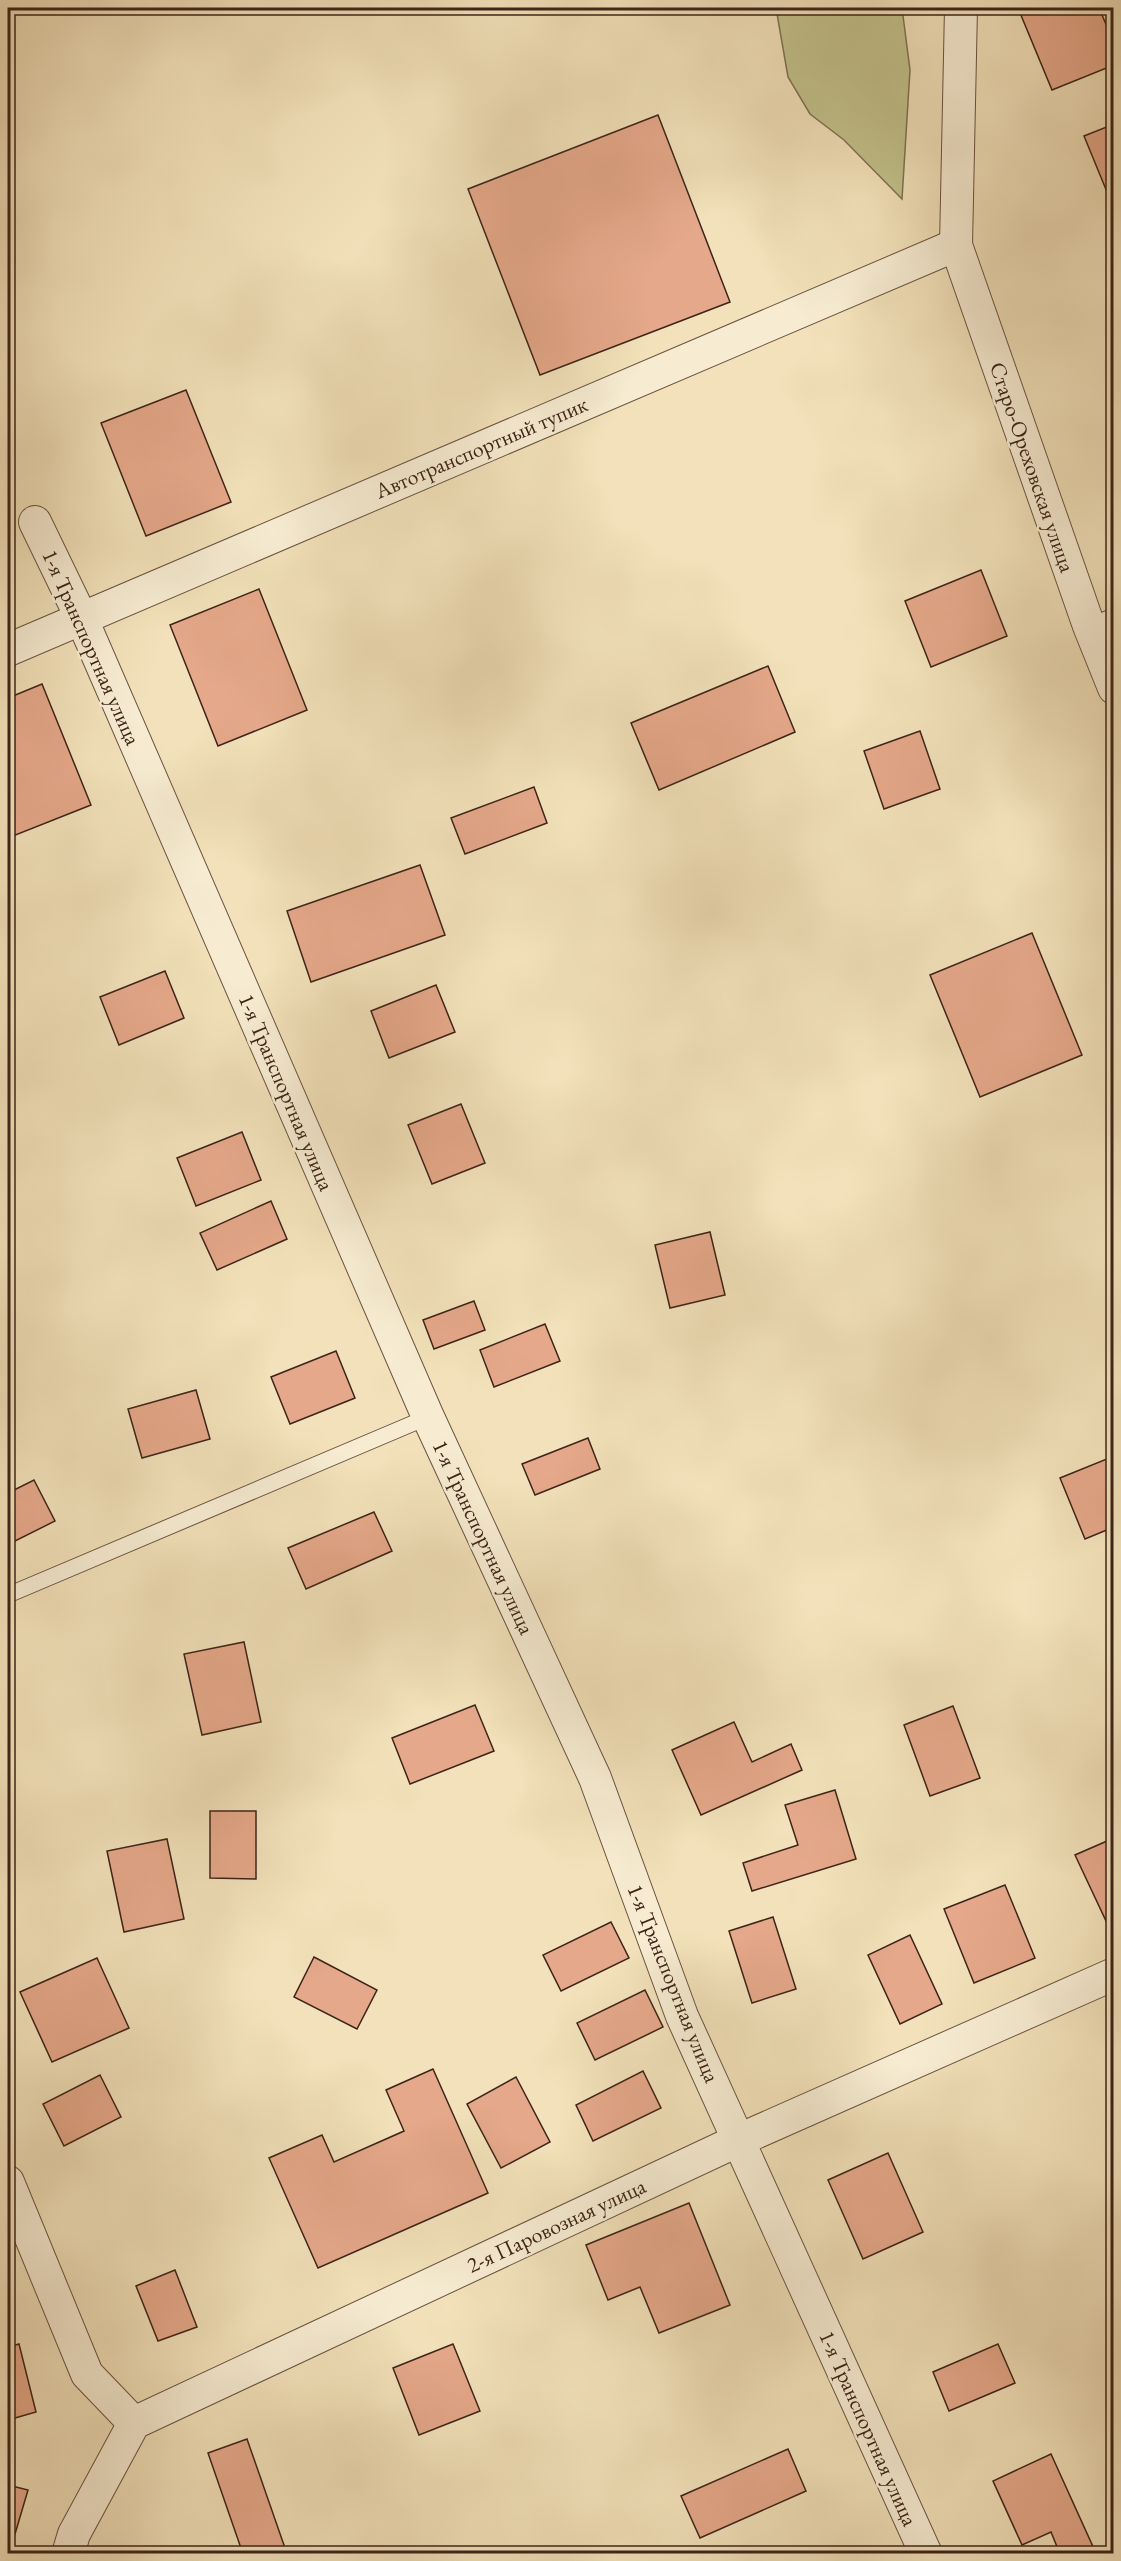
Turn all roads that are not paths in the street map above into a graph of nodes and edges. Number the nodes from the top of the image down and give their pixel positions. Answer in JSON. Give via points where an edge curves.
{"nodes":[{"id":1,"x":961,"y":8,"type":"edge"},
{"id":2,"x":956,"y":245,"type":"junction"},
{"id":3,"x":35,"y":522,"type":"dead end"},
{"id":4,"x":81,"y":617,"type":"junction"},
{"id":5,"x":1101,"y":621,"type":"edge"},
{"id":6,"x":8,"y":650,"type":"edge"},
{"id":7,"x":1113,"y":688,"type":"edge"},
{"id":8,"x":428,"y":1417,"type":"junction"},
{"id":9,"x":8,"y":1595,"type":"edge"},
{"id":10,"x":1113,"y":1974,"type":"edge"},
{"id":11,"x":739,"y":2140,"type":"junction"},
{"id":12,"x":8,"y":2182,"type":"edge"},
{"id":13,"x":134,"y":2423,"type":"junction"},
{"id":14,"x":68,"y":2553,"type":"edge"},
{"id":15,"x":926,"y":2553,"type":"edge"}],
"edges":[{"from":1,"to":2,"type":"street"},
{"from":2,"to":4,"type":"street","name":"Автотранспортный тупик"},
{"from":2,"to":5,"type":"street","name":"Старо-Ореховская улица"},
{"from":3,"to":4,"type":"street","name":"1-я Транспортная улица"},
{"from":4,"to":6,"type":"street","name":"Автотранспортный тупик"},
{"from":4,"to":8,"type":"street","name":"1-я Транспортная улица"},
{"from":5,"to":7,"type":"street","name":"Старо-Ореховская улица"},
{"from":8,"to":9,"type":"lane"},
{"from":8,"to":11,"type":"street","name":"1-я Транспортная улица","via":[[595,1778],[682,2016]]},
{"from":10,"to":11,"type":"street","name":"2-я Паровозная улица"},
{"from":11,"to":13,"type":"street","name":"2-я Паровозная улица"},
{"from":11,"to":15,"type":"street","name":"1-я Транспортная улица"},
{"from":12,"to":13,"type":"street","via":[[87,2374]]},
{"from":13,"to":14,"type":"street","via":[[74,2534]]}]}
